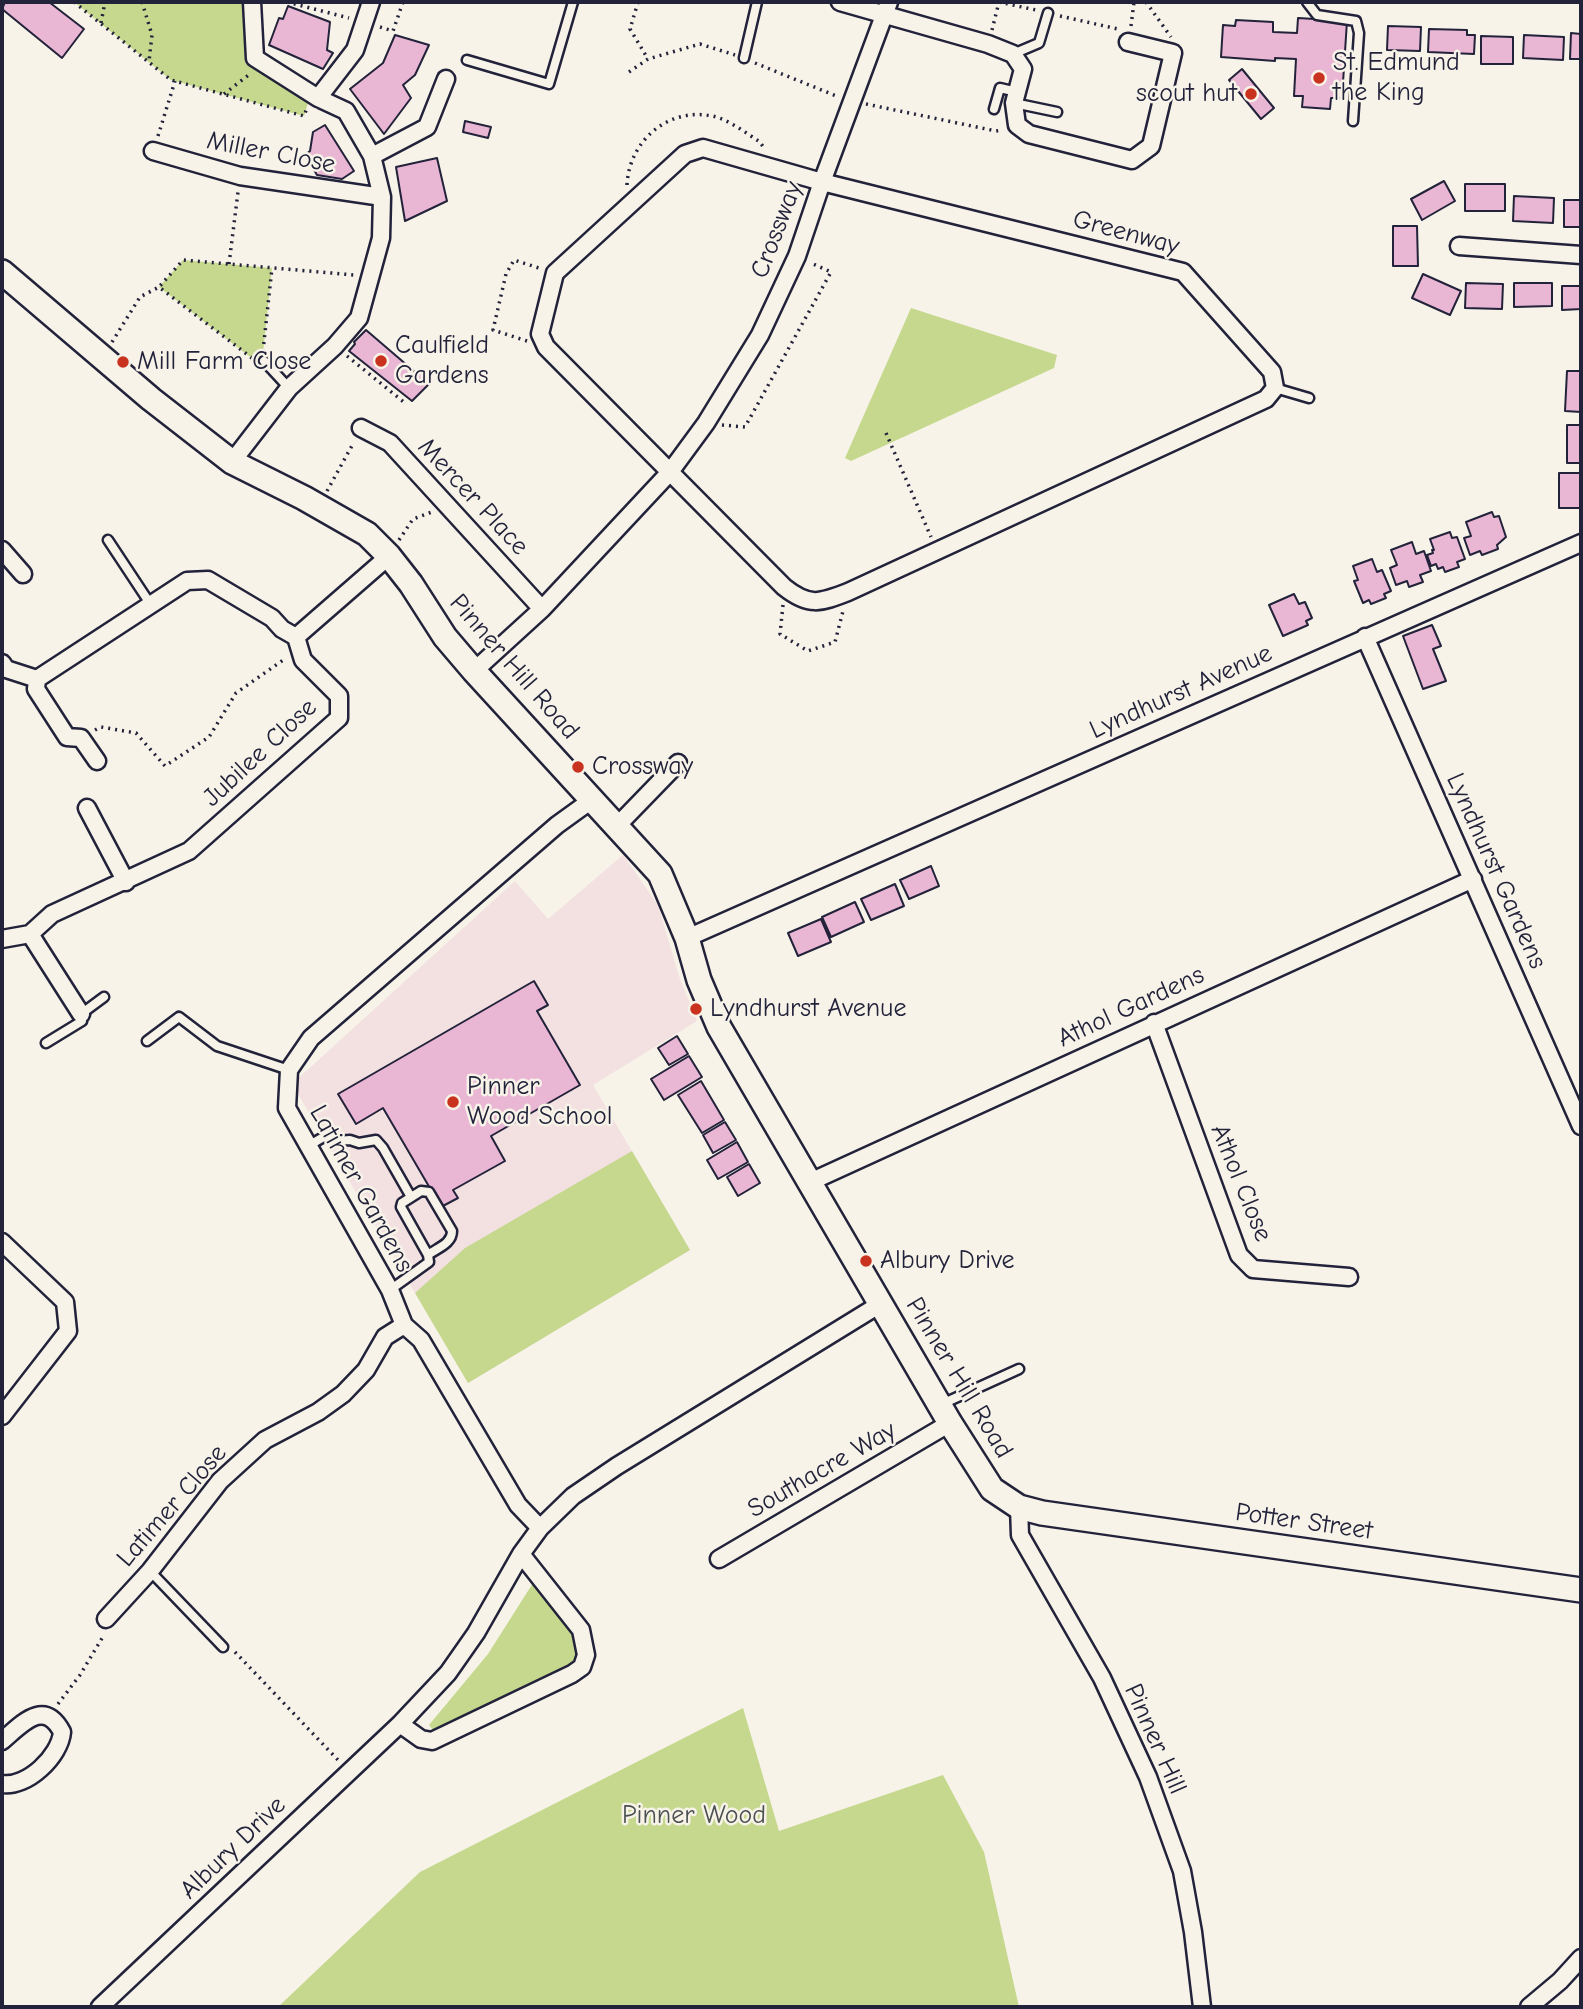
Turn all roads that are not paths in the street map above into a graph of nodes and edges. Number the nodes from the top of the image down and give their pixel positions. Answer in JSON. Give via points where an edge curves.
{"nodes":[{"id":1,"x":252,"y":2,"type":"edge"},
{"id":2,"x":370,"y":2,"type":"edge"},
{"id":3,"x":573,"y":2,"type":"edge"},
{"id":4,"x":757,"y":2,"type":"edge"},
{"id":5,"x":840,"y":2,"type":"edge"},
{"id":6,"x":1307,"y":2,"type":"edge"},
{"id":7,"x":887,"y":9,"type":"edge"},
{"id":8,"x":1048,"y":13,"type":"road end"},
{"id":9,"x":1128,"y":42,"type":"dead end"},
{"id":10,"x":1013,"y":54,"type":"junction"},
{"id":11,"x":744,"y":58,"type":"dead end"},
{"id":12,"x":467,"y":60,"type":"dead end"},
{"id":13,"x":446,"y":79,"type":"dead end"},
{"id":14,"x":314,"y":95,"type":"junction"},
{"id":15,"x":1016,"y":98,"type":"junction"},
{"id":16,"x":994,"y":109,"type":"dead end"},
{"id":17,"x":1058,"y":112,"type":"dead end"},
{"id":18,"x":1353,"y":121,"type":"dead end"},
{"id":19,"x":153,"y":151,"type":"road end"},
{"id":20,"x":372,"y":156,"type":"junction"},
{"id":21,"x":822,"y":182,"type":"junction"},
{"id":22,"x":382,"y":197,"type":"junction"},
{"id":23,"x":1459,"y":246,"type":"dead end"},
{"id":24,"x":1581,"y":255,"type":"edge"},
{"id":25,"x":2,"y":272,"type":"edge"},
{"id":26,"x":264,"y":361,"type":"road end"},
{"id":27,"x":289,"y":387,"type":"junction"},
{"id":28,"x":1275,"y":388,"type":"junction"},
{"id":29,"x":1309,"y":398,"type":"dead end"},
{"id":30,"x":361,"y":428,"type":"road end"},
{"id":31,"x":232,"y":461,"type":"junction"},
{"id":32,"x":670,"y":472,"type":"junction"},
{"id":33,"x":108,"y":540,"type":"dead end"},
{"id":34,"x":1581,"y":542,"type":"edge"},
{"id":35,"x":2,"y":550,"type":"edge"},
{"id":36,"x":389,"y":556,"type":"junction"},
{"id":37,"x":23,"y":574,"type":"dead end"},
{"id":38,"x":151,"y":605,"type":"junction"},
{"id":39,"x":542,"y":608,"type":"junction"},
{"id":40,"x":1365,"y":637,"type":"junction"},
{"id":41,"x":298,"y":643,"type":"junction"},
{"id":42,"x":2,"y":663,"type":"edge"},
{"id":43,"x":474,"y":671,"type":"junction"},
{"id":44,"x":37,"y":679,"type":"junction"},
{"id":45,"x":97,"y":761,"type":"dead end"},
{"id":46,"x":678,"y":763,"type":"dead end"},
{"id":47,"x":593,"y":799,"type":"junction"},
{"id":48,"x":87,"y":808,"type":"dead end"},
{"id":49,"x":617,"y":826,"type":"junction"},
{"id":50,"x":1474,"y":879,"type":"junction"},
{"id":51,"x":126,"y":882,"type":"junction"},
{"id":52,"x":30,"y":934,"type":"junction"},
{"id":53,"x":687,"y":938,"type":"junction"},
{"id":54,"x":2,"y":939,"type":"edge"},
{"id":55,"x":104,"y":998,"type":"dead end"},
{"id":56,"x":81,"y":1014,"type":"junction"},
{"id":57,"x":1154,"y":1023,"type":"junction"},
{"id":58,"x":146,"y":1041,"type":"dead end"},
{"id":59,"x":46,"y":1043,"type":"dead end"},
{"id":60,"x":289,"y":1070,"type":"junction"},
{"id":61,"x":1581,"y":1126,"type":"edge"},
{"id":62,"x":308,"y":1147,"type":"junction"},
{"id":63,"x":810,"y":1182,"type":"junction"},
{"id":64,"x":411,"y":1197,"type":"junction"},
{"id":65,"x":2,"y":1242,"type":"edge"},
{"id":66,"x":428,"y":1255,"type":"junction"},
{"id":67,"x":1349,"y":1277,"type":"dead end"},
{"id":68,"x":390,"y":1290,"type":"junction"},
{"id":69,"x":882,"y":1303,"type":"junction"},
{"id":70,"x":404,"y":1325,"type":"junction"},
{"id":71,"x":1019,"y":1369,"type":"dead end"},
{"id":72,"x":945,"y":1414,"type":"junction"},
{"id":73,"x":2,"y":1416,"type":"edge"},
{"id":74,"x":1019,"y":1507,"type":"junction"},
{"id":75,"x":540,"y":1528,"type":"junction"},
{"id":76,"x":521,"y":1554,"type":"junction"},
{"id":77,"x":719,"y":1559,"type":"dead end"},
{"id":78,"x":150,"y":1571,"type":"junction"},
{"id":79,"x":1581,"y":1590,"type":"edge"},
{"id":80,"x":106,"y":1619,"type":"road end"},
{"id":81,"x":223,"y":1647,"type":"road end"},
{"id":82,"x":400,"y":1724,"type":"junction"},
{"id":83,"x":2,"y":1741,"type":"edge"},
{"id":84,"x":2,"y":1784,"type":"edge"},
{"id":85,"x":1581,"y":1958,"type":"edge"},
{"id":86,"x":100,"y":2007,"type":"edge"},
{"id":87,"x":1202,"y":2007,"type":"edge"},
{"id":88,"x":1529,"y":2007,"type":"edge"}],
"edges":[{"from":1,"to":14,"type":"street","via":[[255,58]]},
{"from":2,"to":14,"type":"street","via":[[355,50]]},
{"from":3,"to":12,"type":"lane","via":[[549,84]]},
{"from":4,"to":11,"type":"lane"},
{"from":5,"to":7,"type":"street"},
{"from":6,"to":18,"type":"lane","via":[[1317,15],[1356,21]]},
{"from":7,"to":10,"type":"street"},
{"from":7,"to":21,"type":"street","name":"Crossway"},
{"from":8,"to":10,"type":"lane","via":[[1039,43]]},
{"from":9,"to":15,"type":"street","via":[[1173,53],[1151,146],[1132,160],[1029,134],[1017,125]]},
{"from":10,"to":15,"type":"street","via":[[1023,69]]},
{"from":13,"to":20,"type":"street","via":[[427,127]]},
{"from":14,"to":20,"type":"street","via":[[346,111]]},
{"from":15,"to":16,"type":"lane","via":[[1000,88]]},
{"from":15,"to":17,"type":"lane"},
{"from":19,"to":22,"type":"street","name":"Miller Close","via":[[240,176]]},
{"from":20,"to":22,"type":"street"},
{"from":21,"to":28,"type":"street","name":"Greenway","via":[[1184,272],[1272,372]]},
{"from":21,"to":32,"type":"street","name":"Crossway","via":[[797,257],[760,335]]},
{"from":21,"to":32,"type":"street","name":"Greenway","via":[[703,148],[685,154],[555,273],[540,334],[546,347]]},
{"from":22,"to":27,"type":"street","via":[[381,238],[359,318]]},
{"from":23,"to":24,"type":"street"},
{"from":25,"to":31,"type":"street","name":"Pinner Hill Road"},
{"from":26,"to":27,"type":"lane"},
{"from":27,"to":31,"type":"street"},
{"from":28,"to":29,"type":"lane"},
{"from":28,"to":32,"type":"street","via":[[1266,400],[823,602],[800,600],[784,587]]},
{"from":30,"to":39,"type":"street","name":"Mercer Place","via":[[390,443]]},
{"from":31,"to":36,"type":"street","name":"Pinner Hill Road","via":[[367,534]]},
{"from":32,"to":39,"type":"street","name":"Crossway"},
{"from":33,"to":38,"type":"lane"},
{"from":34,"to":40,"type":"street","name":"Lyndhurst Avenue"},
{"from":35,"to":37,"type":"street"},
{"from":36,"to":41,"type":"street"},
{"from":36,"to":43,"type":"street","name":"Pinner Hill Road","via":[[445,638]]},
{"from":38,"to":41,"type":"street","name":"Jubilee Close","via":[[187,581],[208,580],[272,618]]},
{"from":38,"to":44,"type":"street","name":"Jubilee Close"},
{"from":39,"to":43,"type":"street","name":"Crossway"},
{"from":40,"to":50,"type":"street","name":"Lyndhurst Gardens"},
{"from":40,"to":53,"type":"street","name":"Lyndhurst Avenue"},
{"from":41,"to":51,"type":"street","name":"Jubilee Close","via":[[303,660],[339,696],[339,718],[189,851]]},
{"from":42,"to":44,"type":"street","via":[[6,669]]},
{"from":43,"to":47,"type":"street","name":"Pinner Hill Road"},
{"from":44,"to":45,"type":"street","via":[[36,689],[66,737],[81,738]]},
{"from":46,"to":49,"type":"street"},
{"from":47,"to":49,"type":"street","name":"Pinner Hill Road"},
{"from":47,"to":60,"type":"street","via":[[310,1038]]},
{"from":48,"to":51,"type":"street"},
{"from":49,"to":53,"type":"street","name":"Pinner Hill Road","via":[[660,874]]},
{"from":50,"to":57,"type":"street","name":"Athol Gardens"},
{"from":50,"to":61,"type":"street","name":"Lyndhurst Gardens"},
{"from":51,"to":52,"type":"street","name":"Jubilee Close","via":[[52,914]]},
{"from":52,"to":54,"type":"street","name":"Jubilee Close"},
{"from":52,"to":56,"type":"street"},
{"from":53,"to":63,"type":"street","name":"Pinner Hill Road","via":[[719,1027]]},
{"from":55,"to":56,"type":"lane"},
{"from":56,"to":59,"type":"lane","via":[[82,1021]]},
{"from":57,"to":63,"type":"street","name":"Athol Gardens"},
{"from":57,"to":67,"type":"street","name":"Athol Close","via":[[1239,1255],[1253,1269]]},
{"from":58,"to":60,"type":"lane","via":[[179,1017],[216,1046]]},
{"from":60,"to":62,"type":"street","name":"Latimer Gardens","via":[[287,1108]]},
{"from":62,"to":64,"type":"lane","via":[[327,1135],[359,1143],[376,1140]]},
{"from":62,"to":68,"type":"street","name":"Latimer Gardens"},
{"from":63,"to":69,"type":"street","name":"Pinner Hill Road"},
{"from":64,"to":66,"type":"lane","via":[[401,1207]]},
{"from":64,"to":66,"type":"lane","via":[[429,1192],[452,1231],[450,1240]]},
{"from":65,"to":73,"type":"street","via":[[65,1302],[68,1331]]},
{"from":66,"to":68,"type":"lane","via":[[429,1262]]},
{"from":68,"to":70,"type":"street","name":"Latimer Gardens"},
{"from":69,"to":72,"type":"street","name":"Pinner Hill Road"},
{"from":69,"to":75,"type":"street","name":"Albury Drive","via":[[617,1466],[573,1496]]},
{"from":70,"to":75,"type":"street","name":"Latimer Gardens","via":[[421,1340],[518,1505]]},
{"from":70,"to":78,"type":"street","name":"Latimer Close","via":[[385,1337],[366,1370],[343,1394],[265,1440],[220,1481]]},
{"from":71,"to":72,"type":"lane"},
{"from":72,"to":74,"type":"street","name":"Pinner Hill Road","via":[[992,1489]]},
{"from":72,"to":77,"type":"street","name":"Southacre Way"},
{"from":74,"to":79,"type":"street","name":"Potter Street"},
{"from":74,"to":87,"type":"street","name":"Pinner Hill","via":[[1020,1535],[1102,1678],[1148,1777],[1182,1871]]},
{"from":75,"to":76,"type":"street","name":"Albury Drive"},
{"from":76,"to":82,"type":"street","name":"Albury Drive","via":[[448,1673]]},
{"from":76,"to":82,"type":"street","via":[[581,1630],[586,1655],[582,1667],[432,1741]]},
{"from":78,"to":80,"type":"street","name":"Latimer Close"},
{"from":78,"to":81,"type":"lane"},
{"from":82,"to":86,"type":"street","name":"Albury Drive"},
{"from":83,"to":84,"type":"street","via":[[28,1718],[41,1715],[57,1722],[62,1732],[57,1752],[25,1780]]},
{"from":85,"to":88,"type":"street"}]}
